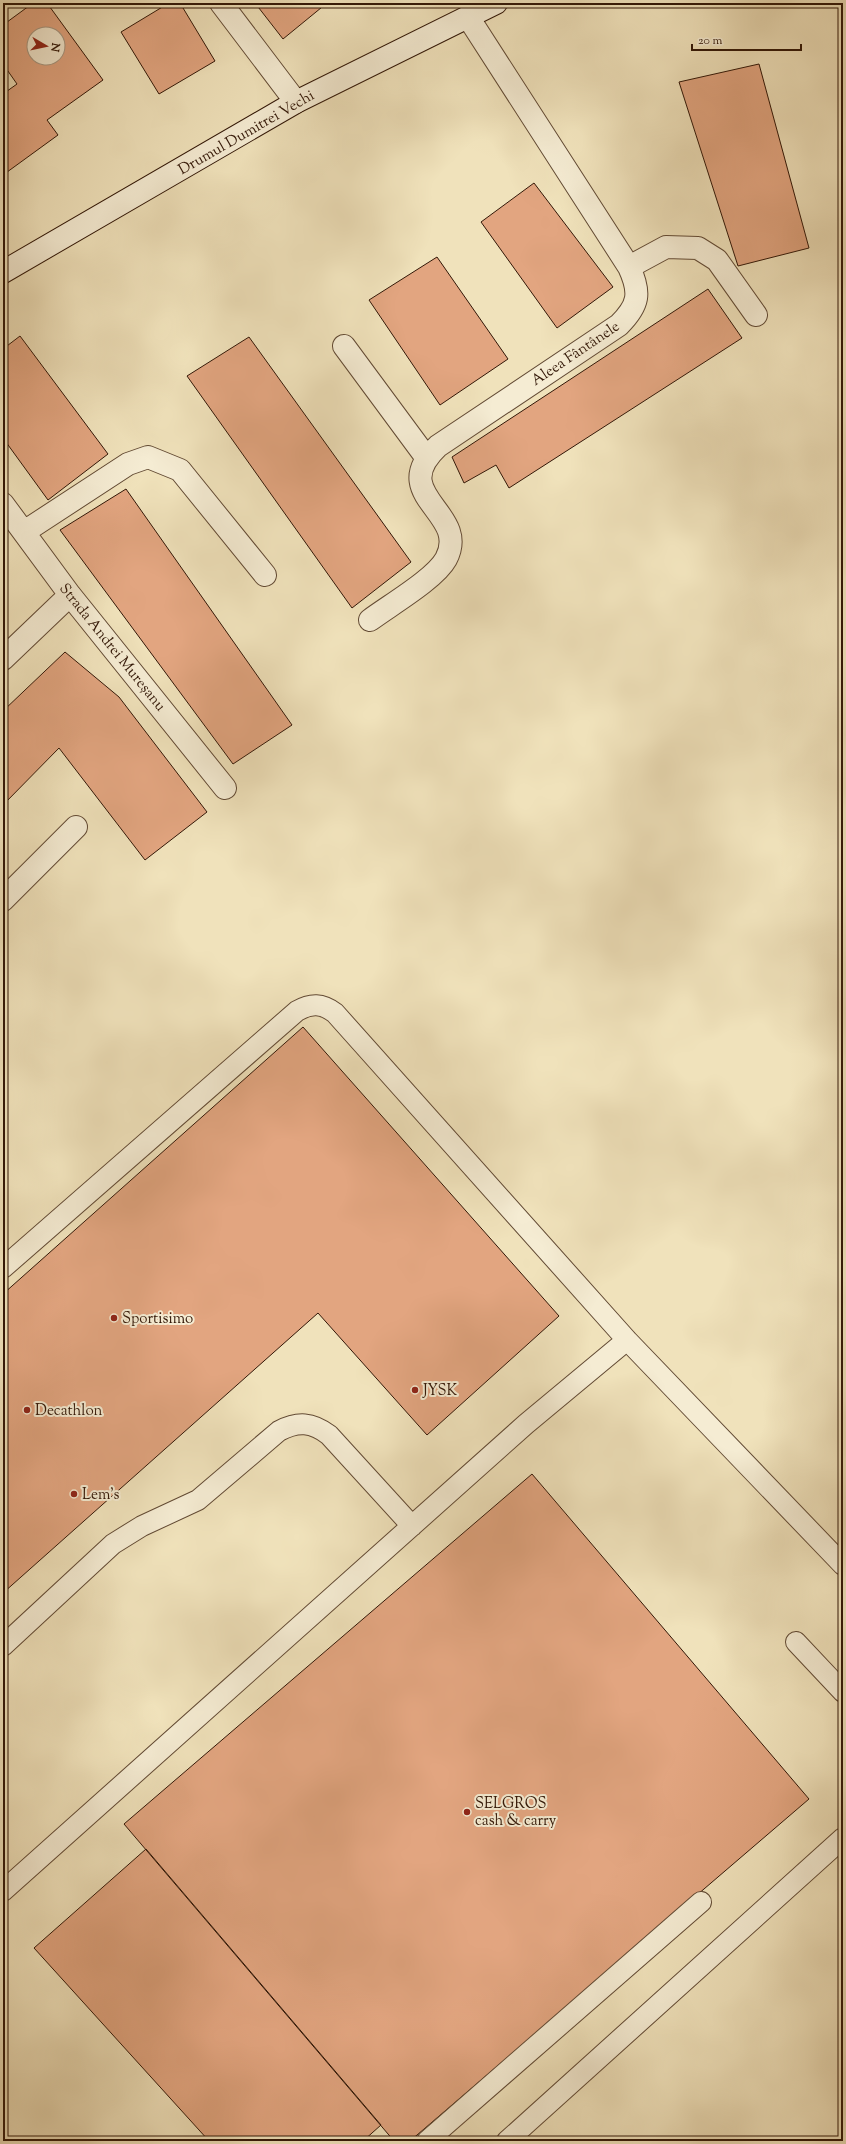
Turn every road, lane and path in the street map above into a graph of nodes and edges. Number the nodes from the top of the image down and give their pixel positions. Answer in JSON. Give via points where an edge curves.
{"nodes":[{"id":1,"x":221,"y":3,"type":"edge"},
{"id":2,"x":496,"y":3,"type":"edge"},
{"id":3,"x":468,"y":17,"type":"junction"},
{"id":4,"x":296,"y":102,"type":"junction"},
{"id":5,"x":629,"y":267,"type":"junction"},
{"id":6,"x":3,"y":272,"type":"edge"},
{"id":7,"x":756,"y":316,"type":"dead end"},
{"id":8,"x":344,"y":346,"type":"dead end"},
{"id":9,"x":426,"y":457,"type":"junction"},
{"id":10,"x":3,"y":504,"type":"edge"},
{"id":11,"x":24,"y":532,"type":"junction"},
{"id":12,"x":265,"y":575,"type":"dead end"},
{"id":13,"x":70,"y":595,"type":"junction"},
{"id":14,"x":370,"y":620,"type":"dead end"},
{"id":15,"x":3,"y":659,"type":"edge"},
{"id":16,"x":225,"y":788,"type":"dead end"},
{"id":17,"x":76,"y":827,"type":"dead end"},
{"id":18,"x":3,"y":900,"type":"edge"},
{"id":19,"x":3,"y":1268,"type":"edge"},
{"id":20,"x":627,"y":1340,"type":"junction"},
{"id":21,"x":412,"y":1526,"type":"junction"},
{"id":22,"x":843,"y":1566,"type":"edge"},
{"id":23,"x":796,"y":1642,"type":"dead end"},
{"id":24,"x":3,"y":1646,"type":"edge"},
{"id":25,"x":843,"y":1692,"type":"edge"},
{"id":26,"x":843,"y":1838,"type":"edge"},
{"id":27,"x":3,"y":1891,"type":"edge"},
{"id":28,"x":701,"y":1902,"type":"dead end"},
{"id":29,"x":427,"y":2141,"type":"edge"},
{"id":30,"x":507,"y":2141,"type":"edge"}],
"edges":[{"from":1,"to":4,"type":"street"},
{"from":2,"to":3,"type":"street","name":"Drumul Dumitrei Vechi"},
{"from":3,"to":4,"type":"street","name":"Drumul Dumitrei Vechi"},
{"from":3,"to":5,"type":"street","name":"Aleea Fântânele"},
{"from":4,"to":6,"type":"street","name":"Drumul Dumitrei Vechi"},
{"from":5,"to":7,"type":"street","via":[[666,247],[698,248],[717,260]]},
{"from":5,"to":9,"type":"street","name":"Aleea Fântânele","via":[[637,283],[636,298],[632,312],[619,325],[438,446]]},
{"from":8,"to":9,"type":"street"},
{"from":9,"to":14,"type":"street","via":[[420,476],[423,492],[444,519],[448,529],[450,544],[446,558],[437,570]]},
{"from":10,"to":11,"type":"street","name":"Strada Andrei Mureșanu"},
{"from":11,"to":12,"type":"street","via":[[128,464],[148,457],[180,470]]},
{"from":11,"to":13,"type":"street","name":"Strada Andrei Mureșanu"},
{"from":13,"to":15,"type":"street"},
{"from":13,"to":16,"type":"street","name":"Strada Andrei Mureșanu"},
{"from":17,"to":18,"type":"street"},
{"from":19,"to":20,"type":"lane","via":[[297,1011],[306,1006],[317,1005],[327,1007],[335,1013]]},
{"from":20,"to":21,"type":"lane","via":[[526,1424]]},
{"from":20,"to":22,"type":"lane"},
{"from":21,"to":24,"type":"lane","via":[[329,1435],[318,1427],[304,1423],[291,1424],[279,1431],[198,1500],[137,1528],[113,1544]]},
{"from":21,"to":27,"type":"lane"},
{"from":23,"to":25,"type":"lane"},
{"from":26,"to":30,"type":"lane"},
{"from":28,"to":29,"type":"lane"}]}
